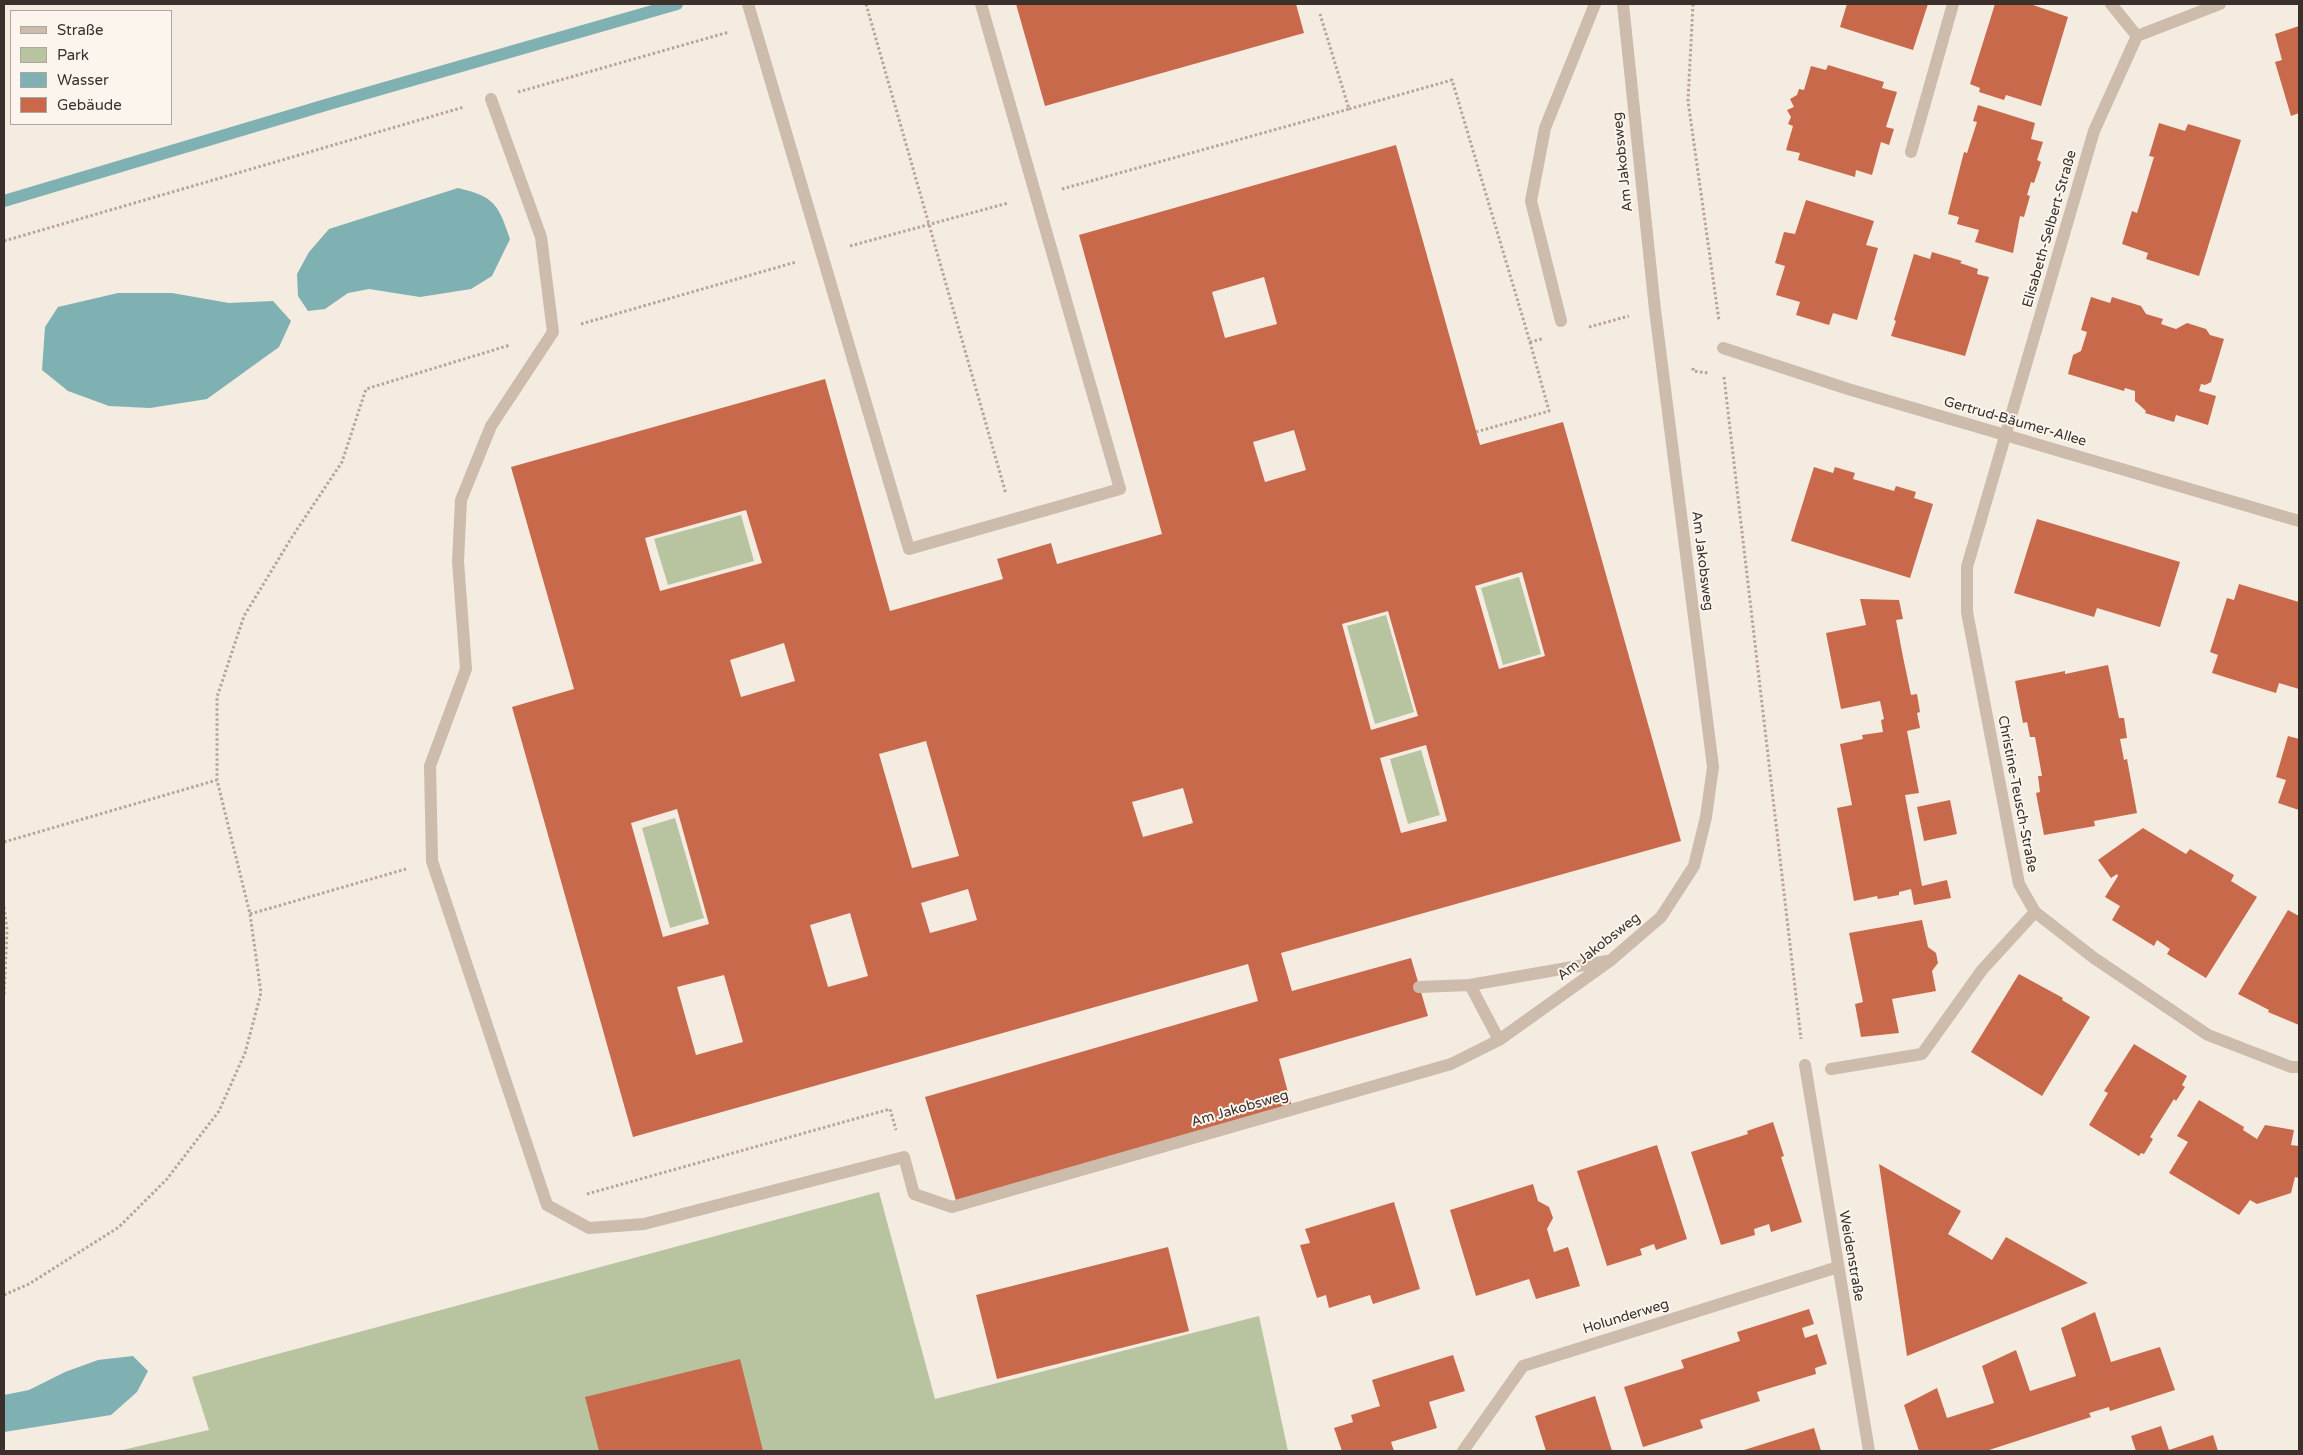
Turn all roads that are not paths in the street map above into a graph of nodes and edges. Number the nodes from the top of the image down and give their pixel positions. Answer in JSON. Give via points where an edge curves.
{"nodes":[{"id":1,"x":748,"y":4,"type":"edge"},
{"id":2,"x":981,"y":4,"type":"edge"},
{"id":3,"x":1595,"y":4,"type":"edge"},
{"id":4,"x":1623,"y":4,"type":"edge"},
{"id":5,"x":1953,"y":4,"type":"edge"},
{"id":6,"x":2111,"y":4,"type":"edge"},
{"id":7,"x":2220,"y":4,"type":"edge"},
{"id":8,"x":2136,"y":36,"type":"junction"},
{"id":9,"x":492,"y":99,"type":"road end"},
{"id":10,"x":1911,"y":152,"type":"dead end"},
{"id":11,"x":1562,"y":321,"type":"dead end"},
{"id":12,"x":1723,"y":348,"type":"road end"},
{"id":13,"x":2007,"y":435,"type":"junction"},
{"id":14,"x":2299,"y":521,"type":"edge"},
{"id":15,"x":2035,"y":912,"type":"junction"},
{"id":16,"x":1612,"y":960,"type":"junction"},
{"id":17,"x":1470,"y":985,"type":"junction"},
{"id":18,"x":1419,"y":987,"type":"dead end"},
{"id":19,"x":1499,"y":1040,"type":"junction"},
{"id":20,"x":1805,"y":1065,"type":"road end"},
{"id":21,"x":2299,"y":1067,"type":"edge"},
{"id":22,"x":1831,"y":1069,"type":"dead end"},
{"id":23,"x":1838,"y":1267,"type":"junction"},
{"id":24,"x":1463,"y":1451,"type":"edge"},
{"id":25,"x":1869,"y":1451,"type":"edge"}],
"edges":[{"from":1,"to":2,"type":"street","via":[[910,549],[1120,490]]},
{"from":3,"to":11,"type":"street","via":[[1544,128],[1531,201]]},
{"from":4,"to":16,"type":"street","name":"Am Jakobsweg","via":[[1654,310],[1713,768],[1694,866],[1661,917]]},
{"from":5,"to":10,"type":"street"},
{"from":6,"to":8,"type":"street"},
{"from":7,"to":8,"type":"street"},
{"from":8,"to":13,"type":"street","name":"Elisabeth-Selbert-Straße","via":[[2094,132]]},
{"from":9,"to":19,"type":"street","name":"Am Jakobsweg","via":[[541,237],[553,332],[491,426],[461,500],[458,561],[466,669],[430,766],[432,861],[547,1205],[589,1228],[644,1224],[904,1157],[914,1194],[952,1207],[1451,1064]]},
{"from":12,"to":13,"type":"street","name":"Gertrud-Bäumer-Allee","via":[[1848,389]]},
{"from":13,"to":14,"type":"street","name":"Gertrud-Bäumer-Allee"},
{"from":13,"to":15,"type":"street","name":"Christine-Teusch-Straße","via":[[1967,567],[1967,612],[2019,884]]},
{"from":15,"to":21,"type":"street","name":"Christine-Teusch-Straße","via":[[2094,958],[2208,1035],[2291,1067]]},
{"from":15,"to":22,"type":"street","via":[[1982,970],[1922,1054]]},
{"from":16,"to":17,"type":"street"},
{"from":16,"to":19,"type":"street","name":"Am Jakobsweg"},
{"from":17,"to":18,"type":"street"},
{"from":17,"to":19,"type":"street"},
{"from":20,"to":23,"type":"street","name":"Weidenstraße"},
{"from":23,"to":24,"type":"street","name":"Holunderweg","via":[[1523,1366]]},
{"from":23,"to":25,"type":"street","name":"Weidenstraße"}]}
